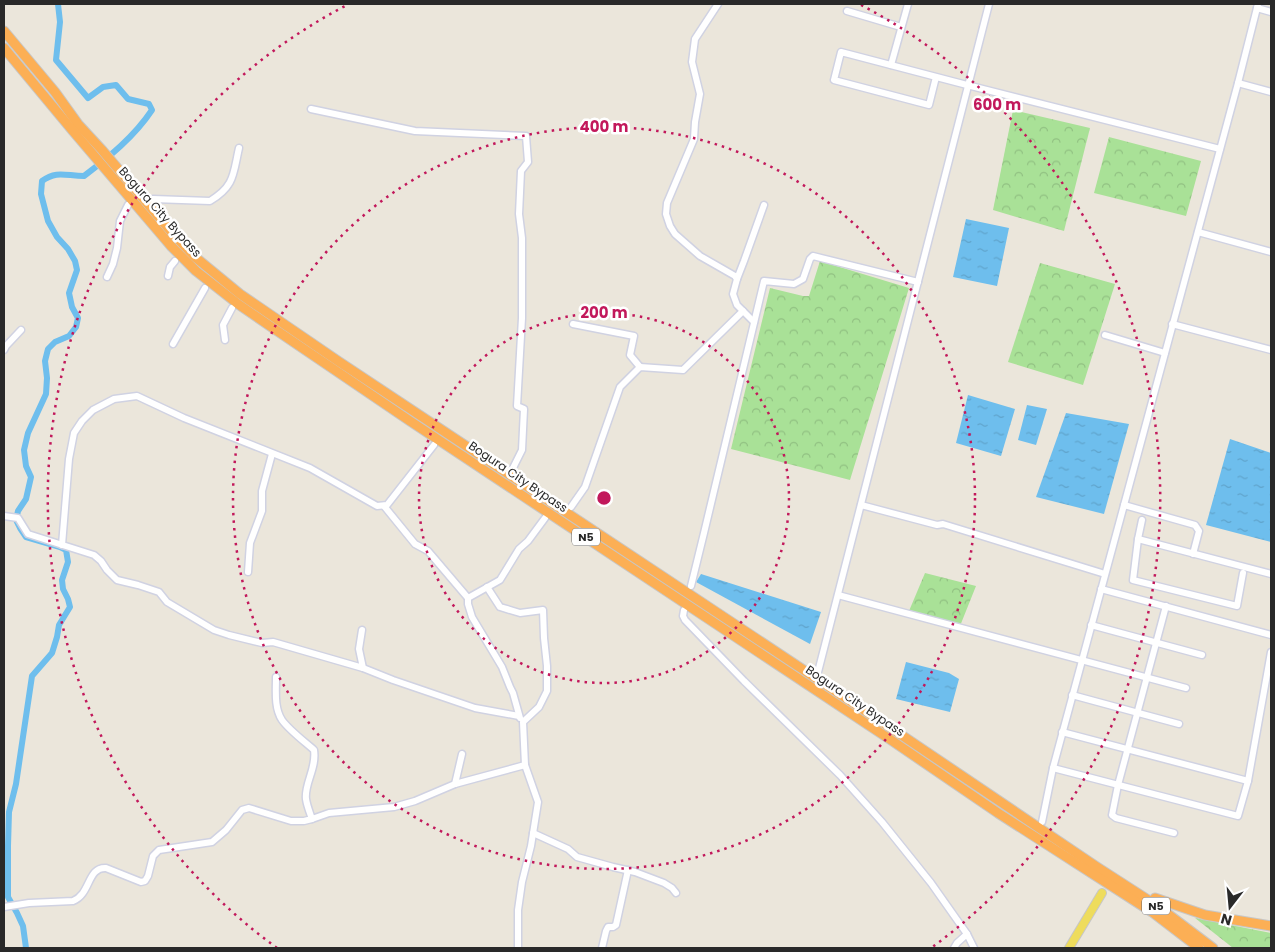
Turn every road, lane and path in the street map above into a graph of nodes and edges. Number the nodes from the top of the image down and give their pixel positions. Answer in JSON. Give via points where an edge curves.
{"nodes":[{"id":1,"x":718,"y":4,"type":"edge"},
{"id":2,"x":908,"y":4,"type":"edge"},
{"id":3,"x":989,"y":4,"type":"edge"},
{"id":4,"x":1258,"y":6,"type":"edge"},
{"id":5,"x":847,"y":11,"type":"dead end"},
{"id":6,"x":1271,"y":12,"type":"edge"},
{"id":7,"x":902,"y":26,"type":"junction"},
{"id":8,"x":4,"y":31,"type":"edge"},
{"id":9,"x":4,"y":48,"type":"edge"},
{"id":10,"x":891,"y":65,"type":"junction"},
{"id":11,"x":936,"y":77,"type":"junction"},
{"id":12,"x":1238,"y":83,"type":"junction"},
{"id":13,"x":967,"y":86,"type":"junction"},
{"id":14,"x":1271,"y":92,"type":"edge"},
{"id":15,"x":311,"y":109,"type":"dead end"},
{"id":16,"x":239,"y":148,"type":"dead end"},
{"id":17,"x":1220,"y":149,"type":"junction"},
{"id":18,"x":99,"y":153,"type":"junction"},
{"id":19,"x":153,"y":199,"type":"dead end"},
{"id":20,"x":128,"y":205,"type":"dead end"},
{"id":21,"x":764,"y":205,"type":"dead end"},
{"id":22,"x":1198,"y":232,"type":"junction"},
{"id":23,"x":1271,"y":252,"type":"edge"},
{"id":24,"x":175,"y":261,"type":"dead end"},
{"id":25,"x":168,"y":276,"type":"dead end"},
{"id":26,"x":107,"y":277,"type":"dead end"},
{"id":27,"x":737,"y":278,"type":"junction"},
{"id":28,"x":918,"y":282,"type":"junction"},
{"id":29,"x":205,"y":288,"type":"dead end"},
{"id":30,"x":232,"y":308,"type":"dead end"},
{"id":31,"x":743,"y":311,"type":"junction"},
{"id":32,"x":754,"y":322,"type":"junction"},
{"id":33,"x":573,"y":324,"type":"dead end"},
{"id":34,"x":1172,"y":324,"type":"junction"},
{"id":35,"x":21,"y":330,"type":"dead end"},
{"id":36,"x":1105,"y":335,"type":"dead end"},
{"id":37,"x":225,"y":340,"type":"dead end"},
{"id":38,"x":173,"y":344,"type":"dead end"},
{"id":39,"x":4,"y":350,"type":"edge"},
{"id":40,"x":1271,"y":350,"type":"edge"},
{"id":41,"x":1165,"y":353,"type":"junction"},
{"id":42,"x":640,"y":367,"type":"junction"},
{"id":43,"x":434,"y":445,"type":"dead end"},
{"id":44,"x":272,"y":454,"type":"junction"},
{"id":45,"x":513,"y":468,"type":"dead end"},
{"id":46,"x":861,"y":505,"type":"junction"},
{"id":47,"x":1124,"y":505,"type":"junction"},
{"id":48,"x":384,"y":506,"type":"junction"},
{"id":49,"x":571,"y":506,"type":"dead end"},
{"id":50,"x":7,"y":516,"type":"edge"},
{"id":51,"x":545,"y":518,"type":"dead end"},
{"id":52,"x":1142,"y":520,"type":"dead end"},
{"id":53,"x":1138,"y":539,"type":"junction"},
{"id":54,"x":62,"y":545,"type":"junction"},
{"id":55,"x":1193,"y":554,"type":"junction"},
{"id":56,"x":248,"y":572,"type":"dead end"},
{"id":57,"x":1243,"y":573,"type":"dead end"},
{"id":58,"x":1105,"y":574,"type":"junction"},
{"id":59,"x":1271,"y":574,"type":"edge"},
{"id":60,"x":691,"y":586,"type":"dead end"},
{"id":61,"x":487,"y":587,"type":"junction"},
{"id":62,"x":1101,"y":589,"type":"junction"},
{"id":63,"x":838,"y":595,"type":"junction"},
{"id":64,"x":468,"y":598,"type":"junction"},
{"id":65,"x":1166,"y":606,"type":"junction"},
{"id":66,"x":684,"y":610,"type":"dead end"},
{"id":67,"x":1091,"y":625,"type":"junction"},
{"id":68,"x":362,"y":630,"type":"dead end"},
{"id":69,"x":1271,"y":635,"type":"edge"},
{"id":70,"x":1156,"y":642,"type":"junction"},
{"id":71,"x":1271,"y":652,"type":"edge"},
{"id":72,"x":1202,"y":655,"type":"dead end"},
{"id":73,"x":1082,"y":661,"type":"junction"},
{"id":74,"x":363,"y":668,"type":"junction"},
{"id":75,"x":818,"y":672,"type":"dead end"},
{"id":76,"x":276,"y":677,"type":"dead end"},
{"id":77,"x":1146,"y":678,"type":"junction"},
{"id":78,"x":1186,"y":688,"type":"dead end"},
{"id":79,"x":1072,"y":696,"type":"junction"},
{"id":80,"x":1137,"y":713,"type":"junction"},
{"id":81,"x":521,"y":719,"type":"junction"},
{"id":82,"x":1179,"y":724,"type":"dead end"},
{"id":83,"x":1062,"y":732,"type":"junction"},
{"id":84,"x":1128,"y":749,"type":"junction"},
{"id":85,"x":462,"y":754,"type":"dead end"},
{"id":86,"x":525,"y":765,"type":"junction"},
{"id":87,"x":1053,"y":768,"type":"junction"},
{"id":88,"x":1248,"y":781,"type":"junction"},
{"id":89,"x":455,"y":784,"type":"junction"},
{"id":90,"x":1118,"y":785,"type":"junction"},
{"id":91,"x":312,"y":819,"type":"junction"},
{"id":92,"x":1042,"y":822,"type":"dead end"},
{"id":93,"x":533,"y":833,"type":"junction"},
{"id":94,"x":1174,"y":833,"type":"dead end"},
{"id":95,"x":628,"y":870,"type":"junction"},
{"id":96,"x":1095,"y":871,"type":"junction"},
{"id":97,"x":676,"y":893,"type":"dead end"},
{"id":98,"x":1102,"y":893,"type":"dead end"},
{"id":99,"x":1155,"y":898,"type":"dead end"},
{"id":100,"x":4,"y":907,"type":"edge"},
{"id":101,"x":1271,"y":926,"type":"edge"},
{"id":102,"x":967,"y":934,"type":"junction"},
{"id":103,"x":519,"y":948,"type":"edge"},
{"id":104,"x":602,"y":948,"type":"edge"},
{"id":105,"x":954,"y":948,"type":"edge"},
{"id":106,"x":974,"y":948,"type":"edge"},
{"id":107,"x":1069,"y":948,"type":"edge"},
{"id":108,"x":1199,"y":948,"type":"edge"},
{"id":109,"x":1213,"y":948,"type":"edge"}],
"edges":[{"from":1,"to":27,"type":"street","via":[[695,40],[692,62],[700,94],[694,139],[667,202],[666,214],[675,234],[700,256]]},
{"from":2,"to":7,"type":"street"},
{"from":3,"to":13,"type":"street"},
{"from":4,"to":6,"type":"street"},
{"from":4,"to":12,"type":"street"},
{"from":5,"to":7,"type":"street"},
{"from":7,"to":10,"type":"street"},
{"from":8,"to":18,"type":"highway","via":[[55,92]]},
{"from":9,"to":18,"type":"highway","via":[[73,131]]},
{"from":10,"to":11,"type":"street"},
{"from":10,"to":11,"type":"street","via":[[841,52],[834,80],[929,105]]},
{"from":11,"to":13,"type":"street"},
{"from":12,"to":14,"type":"street"},
{"from":12,"to":17,"type":"street"},
{"from":13,"to":17,"type":"street"},
{"from":13,"to":28,"type":"street"},
{"from":15,"to":45,"type":"street","via":[[415,131],[526,136],[528,162],[521,170],[519,214],[522,318],[517,406],[524,409],[522,450]]},
{"from":16,"to":19,"type":"street","via":[[231,183],[210,201]]},
{"from":17,"to":22,"type":"street"},
{"from":18,"to":96,"type":"highway","name":"Bogura City Bypass","via":[[114,164],[195,257],[240,294],[897,732]]},
{"from":18,"to":96,"type":"highway","name":"Bogura City Bypass","number":"N5","via":[[106,170],[172,246],[196,271],[254,315],[998,813]]},
{"from":20,"to":26,"type":"street","via":[[120,221],[117,248]]},
{"from":21,"to":27,"type":"street"},
{"from":22,"to":23,"type":"street"},
{"from":22,"to":34,"type":"street"},
{"from":24,"to":25,"type":"street"},
{"from":27,"to":31,"type":"street","via":[[733,294]]},
{"from":28,"to":32,"type":"street","via":[[813,256],[803,279],[794,284],[764,281]]},
{"from":28,"to":46,"type":"street"},
{"from":29,"to":38,"type":"street"},
{"from":30,"to":37,"type":"street","via":[[223,325]]},
{"from":31,"to":32,"type":"street"},
{"from":31,"to":42,"type":"street","via":[[683,370]]},
{"from":32,"to":60,"type":"street"},
{"from":33,"to":42,"type":"street","via":[[634,336],[630,356]]},
{"from":34,"to":40,"type":"street"},
{"from":34,"to":41,"type":"street"},
{"from":35,"to":39,"type":"street"},
{"from":36,"to":41,"type":"street"},
{"from":41,"to":47,"type":"street"},
{"from":42,"to":49,"type":"street","via":[[620,388],[585,487]]},
{"from":43,"to":48,"type":"street"},
{"from":44,"to":48,"type":"street","via":[[310,468],[377,506]]},
{"from":44,"to":54,"type":"street","via":[[137,396],[114,399],[93,410],[74,433]]},
{"from":44,"to":56,"type":"street","via":[[262,491],[262,511],[250,543]]},
{"from":46,"to":58,"type":"street","via":[[943,524]]},
{"from":46,"to":63,"type":"street"},
{"from":47,"to":55,"type":"street","via":[[1195,524],[1199,531]]},
{"from":47,"to":58,"type":"street"},
{"from":48,"to":64,"type":"street","via":[[415,544],[428,551]]},
{"from":50,"to":54,"type":"street","via":[[18,518],[28,534]]},
{"from":51,"to":61,"type":"street","via":[[519,549],[500,580]]},
{"from":52,"to":53,"type":"street"},
{"from":53,"to":55,"type":"street"},
{"from":53,"to":57,"type":"street","via":[[1133,580],[1237,606]]},
{"from":54,"to":74,"type":"street","via":[[94,555],[117,580],[159,592],[167,602],[214,630],[262,643],[273,642]]},
{"from":55,"to":59,"type":"street"},
{"from":58,"to":62,"type":"street"},
{"from":61,"to":64,"type":"street"},
{"from":61,"to":81,"type":"street","via":[[500,608],[520,613],[543,610],[547,690],[539,707]]},
{"from":62,"to":65,"type":"street"},
{"from":62,"to":67,"type":"street"},
{"from":63,"to":73,"type":"street"},
{"from":63,"to":75,"type":"street"},
{"from":64,"to":81,"type":"street","via":[[472,617],[502,667]]},
{"from":65,"to":69,"type":"street"},
{"from":65,"to":70,"type":"street"},
{"from":66,"to":102,"type":"street","via":[[683,616],[696,632],[840,775],[882,822]]},
{"from":67,"to":70,"type":"street"},
{"from":67,"to":73,"type":"street"},
{"from":68,"to":74,"type":"street","via":[[359,649]]},
{"from":70,"to":72,"type":"street"},
{"from":70,"to":77,"type":"street"},
{"from":71,"to":88,"type":"street"},
{"from":73,"to":77,"type":"street"},
{"from":73,"to":79,"type":"street"},
{"from":74,"to":81,"type":"street","via":[[476,708]]},
{"from":76,"to":91,"type":"street","via":[[281,719],[314,750],[306,799]]},
{"from":77,"to":78,"type":"street"},
{"from":77,"to":80,"type":"street"},
{"from":79,"to":80,"type":"street"},
{"from":79,"to":83,"type":"street"},
{"from":80,"to":82,"type":"street"},
{"from":80,"to":84,"type":"street"},
{"from":81,"to":86,"type":"street"},
{"from":83,"to":84,"type":"street"},
{"from":83,"to":87,"type":"street"},
{"from":84,"to":88,"type":"street"},
{"from":84,"to":90,"type":"street"},
{"from":85,"to":89,"type":"street"},
{"from":86,"to":89,"type":"street"},
{"from":86,"to":93,"type":"street","via":[[538,802]]},
{"from":87,"to":90,"type":"street"},
{"from":87,"to":92,"type":"street"},
{"from":88,"to":90,"type":"street","via":[[1238,816]]},
{"from":89,"to":91,"type":"street","via":[[394,807]]},
{"from":90,"to":94,"type":"street","via":[[1112,815]]},
{"from":91,"to":100,"type":"street","via":[[291,820],[249,808],[242,810],[212,842],[159,850],[153,856],[145,881],[101,868],[95,870],[79,899]]},
{"from":93,"to":95,"type":"street","via":[[568,849],[577,857]]},
{"from":93,"to":103,"type":"street","via":[[518,910]]},
{"from":95,"to":97,"type":"street","via":[[658,880]]},
{"from":95,"to":104,"type":"street","via":[[616,925],[606,931]]},
{"from":96,"to":108,"type":"highway","number":"N5"},
{"from":96,"to":109,"type":"highway","number":"N5","via":[[1156,905]]},
{"from":98,"to":107,"type":"main road"},
{"from":99,"to":101,"type":"highway","via":[[1205,915]]},
{"from":102,"to":105,"type":"street"},
{"from":102,"to":106,"type":"street"}]}
